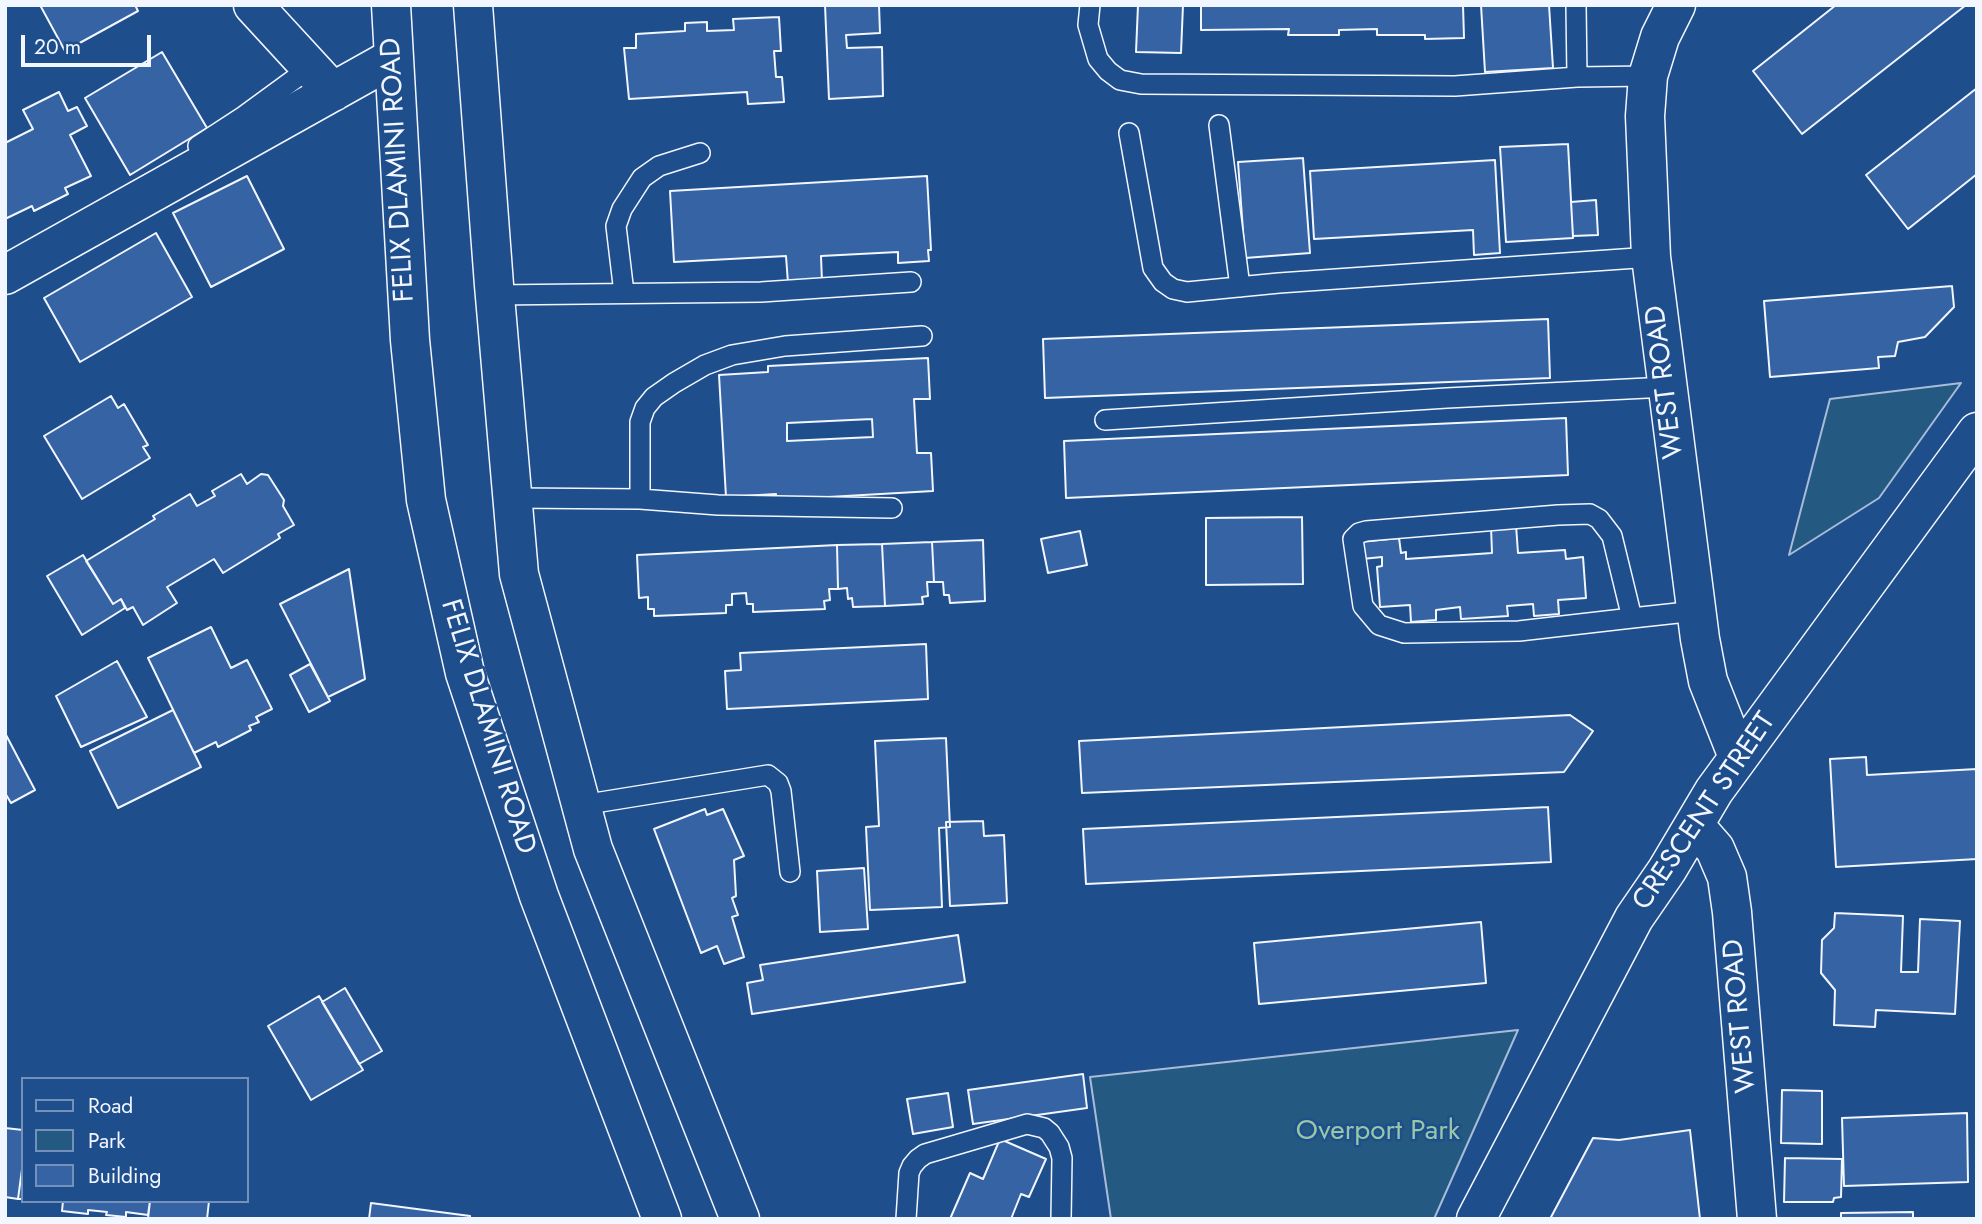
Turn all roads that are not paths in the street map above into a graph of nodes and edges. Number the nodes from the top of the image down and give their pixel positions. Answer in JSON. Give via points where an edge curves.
{"nodes":[{"id":1,"x":253,"y":5,"type":"edge"},
{"id":2,"x":1090,"y":5,"type":"edge"},
{"id":3,"x":1576,"y":5,"type":"edge"},
{"id":4,"x":1676,"y":5,"type":"edge"},
{"id":5,"x":479,"y":7,"type":"edge"},
{"id":6,"x":390,"y":23,"type":"edge"},
{"id":7,"x":1648,"y":76,"type":"junction"},
{"id":8,"x":1577,"y":77,"type":"junction"},
{"id":9,"x":322,"y":79,"type":"junction"},
{"id":10,"x":1219,"y":125,"type":"dead end"},
{"id":11,"x":1129,"y":133,"type":"dead end"},
{"id":12,"x":700,"y":153,"type":"dead end"},
{"id":13,"x":1651,"y":257,"type":"junction"},
{"id":14,"x":5,"y":262,"type":"edge"},
{"id":15,"x":5,"y":275,"type":"edge"},
{"id":16,"x":911,"y":282,"type":"dead end"},
{"id":17,"x":1240,"y":287,"type":"junction"},
{"id":18,"x":624,"y":293,"type":"junction"},
{"id":19,"x":495,"y":295,"type":"junction"},
{"id":20,"x":922,"y":336,"type":"dead end"},
{"id":21,"x":1667,"y":387,"type":"junction"},
{"id":22,"x":1105,"y":420,"type":"dead end"},
{"id":23,"x":1977,"y":432,"type":"edge"},
{"id":24,"x":513,"y":498,"type":"junction"},
{"id":25,"x":640,"y":499,"type":"junction"},
{"id":26,"x":892,"y":508,"type":"dead end"},
{"id":27,"x":1696,"y":611,"type":"junction"},
{"id":28,"x":1632,"y":618,"type":"junction"},
{"id":29,"x":1738,"y":757,"type":"junction"},
{"id":30,"x":582,"y":805,"type":"junction"},
{"id":31,"x":1694,"y":825,"type":"junction"},
{"id":32,"x":790,"y":872,"type":"dead end"},
{"id":33,"x":662,"y":1219,"type":"edge"},
{"id":34,"x":740,"y":1219,"type":"edge"},
{"id":35,"x":906,"y":1219,"type":"edge"},
{"id":36,"x":1061,"y":1219,"type":"edge"},
{"id":37,"x":1476,"y":1219,"type":"edge"},
{"id":38,"x":1757,"y":1219,"type":"edge"}],
"edges":[{"from":1,"to":9,"type":"street"},
{"from":2,"to":8,"type":"lane","via":[[1088,25],[1098,59],[1120,79],[1141,84],[1455,86]]},
{"from":3,"to":8,"type":"lane"},
{"from":4,"to":7,"type":"street","name":"WEST ROAD"},
{"from":5,"to":19,"type":"street"},
{"from":6,"to":9,"type":"street"},
{"from":6,"to":33,"type":"street","name":"FELIX DLAMINI ROAD","via":[[410,340],[426,500],[465,673],[539,896]]},
{"from":7,"to":8,"type":"lane"},
{"from":7,"to":13,"type":"street","name":"WEST ROAD","via":[[1645,116]]},
{"from":9,"to":14,"type":"lane","via":[[214,137]]},
{"from":9,"to":15,"type":"street"},
{"from":10,"to":17,"type":"lane"},
{"from":11,"to":17,"type":"lane","via":[[1153,268],[1163,282],[1187,292]]},
{"from":12,"to":18,"type":"lane","via":[[659,166],[642,178],[622,209],[616,226]]},
{"from":13,"to":17,"type":"lane"},
{"from":13,"to":21,"type":"street","name":"WEST ROAD"},
{"from":16,"to":18,"type":"lane","via":[[761,292]]},
{"from":18,"to":19,"type":"lane"},
{"from":19,"to":24,"type":"street"},
{"from":20,"to":25,"type":"lane","via":[[785,346],[705,365],[664,390],[645,408],[640,422]]},
{"from":21,"to":22,"type":"lane"},
{"from":21,"to":27,"type":"street","name":"WEST ROAD"},
{"from":23,"to":29,"type":"street","name":"CRESCENT STREET"},
{"from":24,"to":25,"type":"lane"},
{"from":24,"to":30,"type":"street","via":[[519,574]]},
{"from":25,"to":26,"type":"lane"},
{"from":27,"to":28,"type":"lane"},
{"from":27,"to":29,"type":"street","name":"WEST ROAD","via":[[1708,681]]},
{"from":28,"to":28,"type":"lane","via":[[1520,631],[1404,633],[1387,629],[1363,606],[1353,539],[1366,531],[1590,514],[1612,536]]},
{"from":29,"to":31,"type":"street","name":"CRESCENT STREET"},
{"from":30,"to":32,"type":"lane","via":[[768,775],[781,791]]},
{"from":30,"to":34,"type":"street","via":[[593,849]]},
{"from":31,"to":37,"type":"street","name":"CRESCENT STREET","via":[[1634,918]]},
{"from":31,"to":38,"type":"street","name":"WEST ROAD","via":[[1716,849],[1727,877]]},
{"from":35,"to":36,"type":"lane","via":[[909,1173],[918,1159],[1027,1124],[1044,1128],[1059,1147]]}]}
